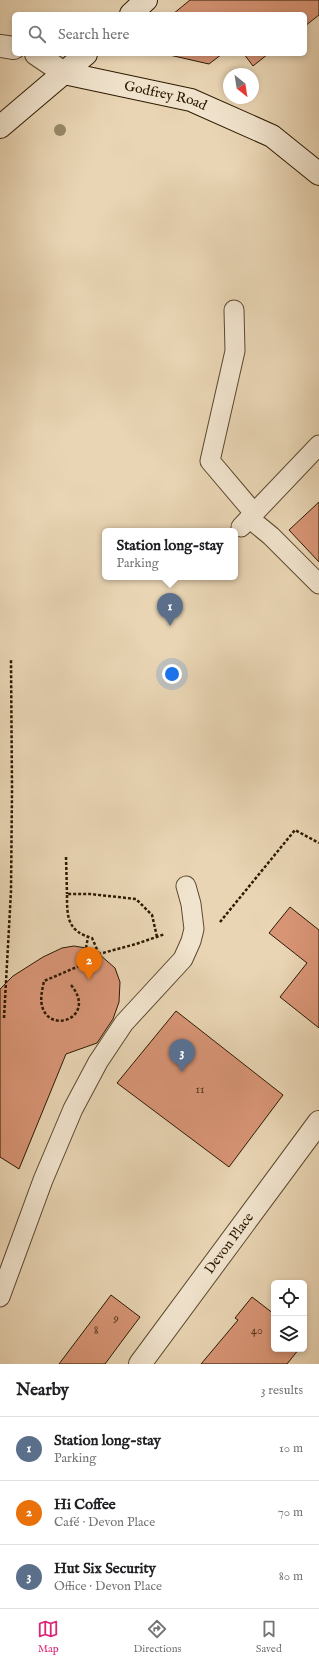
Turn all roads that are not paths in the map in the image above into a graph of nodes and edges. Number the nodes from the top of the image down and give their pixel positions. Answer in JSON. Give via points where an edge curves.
{"nodes":[{"id":1,"x":146,"y":0,"type":"edge"},
{"id":2,"x":133,"y":12,"type":"edge"},
{"id":3,"x":0,"y":46,"type":"edge"},
{"id":4,"x":12,"y":48,"type":"edge"},
{"id":5,"x":39,"y":56,"type":"edge"},
{"id":6,"x":84,"y":56,"type":"edge"},
{"id":7,"x":64,"y":73,"type":"junction"},
{"id":8,"x":0,"y":127,"type":"edge"},
{"id":9,"x":319,"y":174,"type":"edge"},
{"id":10,"x":234,"y":310,"type":"dead end"},
{"id":11,"x":319,"y":445,"type":"edge"},
{"id":12,"x":248,"y":519,"type":"junction"},
{"id":13,"x":319,"y":584,"type":"edge"},
{"id":14,"x":186,"y":886,"type":"dead end"},
{"id":15,"x":319,"y":1122,"type":"edge"},
{"id":16,"x":0,"y":1297,"type":"edge"},
{"id":17,"x":140,"y":1364,"type":"edge"}],
"edges":[{"from":1,"to":2,"type":"main road"},
{"from":3,"to":4,"type":"main road"},
{"from":5,"to":7,"type":"main road"},
{"from":6,"to":7,"type":"main road"},
{"from":7,"to":8,"type":"main road"},
{"from":7,"to":9,"type":"main road","name":"Godfrey Road","via":[[191,100],[272,136]]},
{"from":10,"to":12,"type":"lane","via":[[235,351],[210,461]]},
{"from":11,"to":12,"type":"lane"},
{"from":12,"to":13,"type":"lane","via":[[271,536]]},
{"from":14,"to":16,"type":"lane","via":[[194,930],[183,959],[124,1023],[98,1062],[73,1109],[43,1180]]},
{"from":15,"to":17,"type":"main road","name":"Devon Place"}]}
